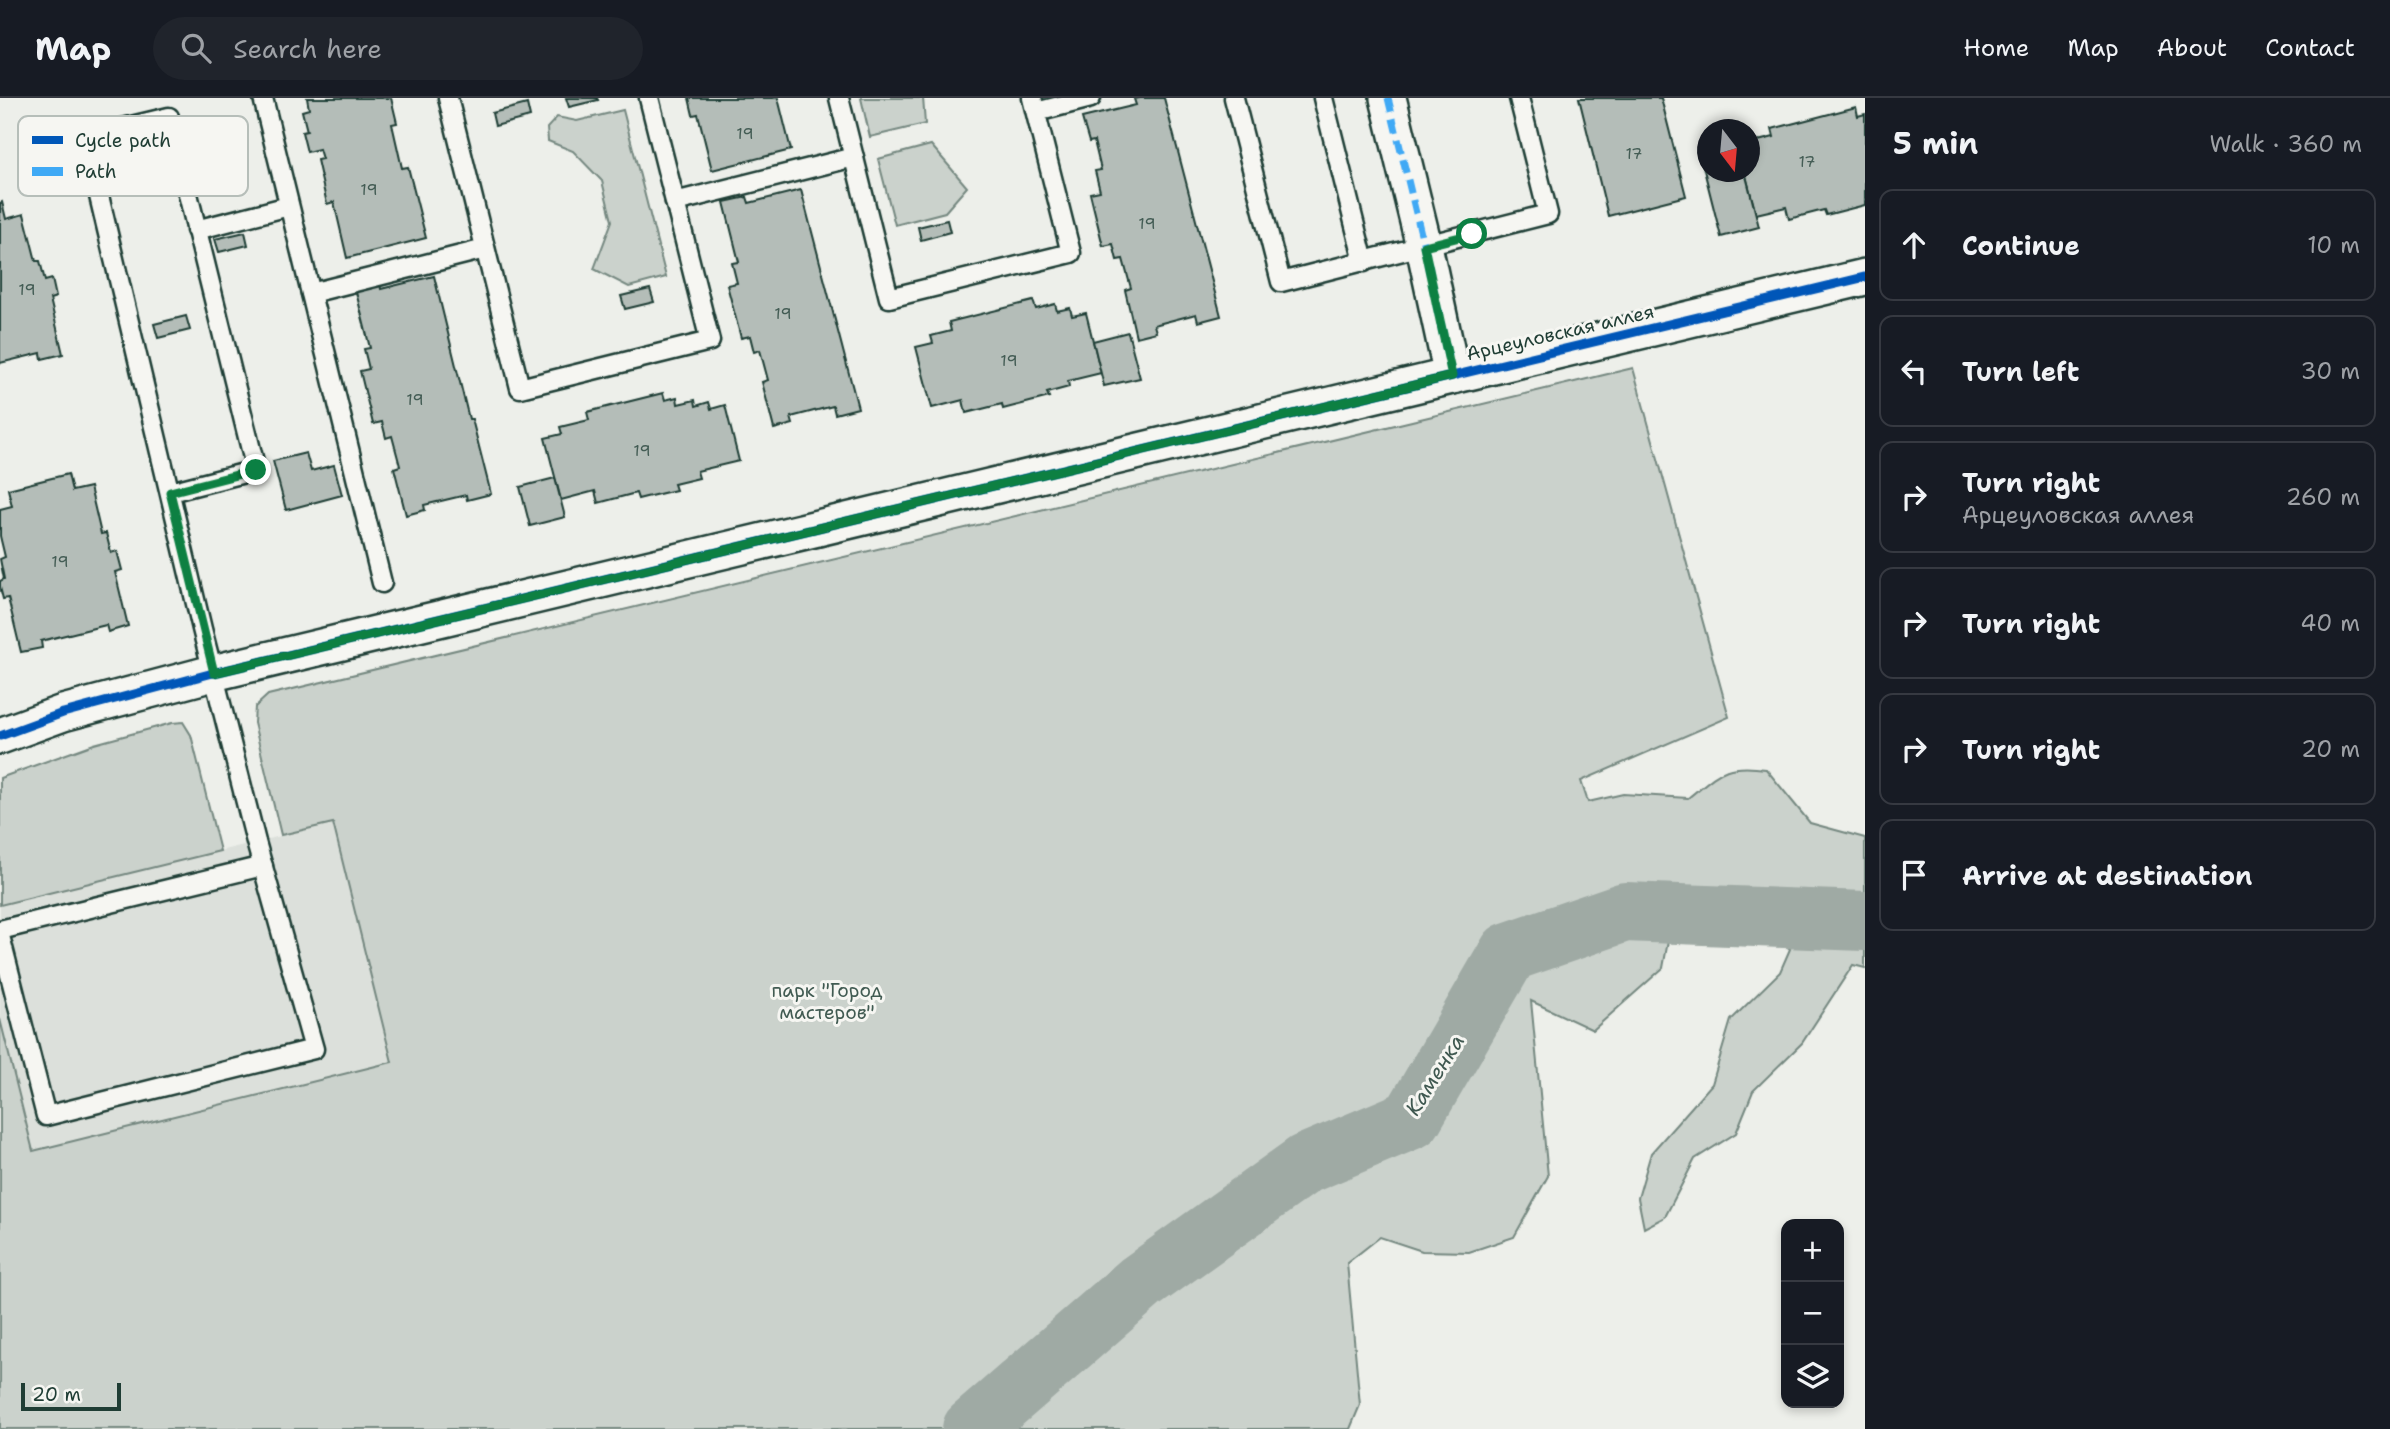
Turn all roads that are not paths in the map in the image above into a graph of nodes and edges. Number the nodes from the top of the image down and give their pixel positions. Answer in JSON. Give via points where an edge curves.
{"nodes":[{"id":1,"x":263,"y":98,"type":"edge"},
{"id":2,"x":448,"y":98,"type":"edge"},
{"id":3,"x":649,"y":98,"type":"edge"},
{"id":4,"x":839,"y":98,"type":"edge"},
{"id":5,"x":1090,"y":98,"type":"edge"},
{"id":6,"x":1234,"y":98,"type":"edge"},
{"id":7,"x":1323,"y":98,"type":"edge"},
{"id":8,"x":1388,"y":98,"type":"edge"},
{"id":9,"x":1519,"y":98,"type":"edge"},
{"id":10,"x":1034,"y":105,"type":"edge"},
{"id":11,"x":854,"y":158,"type":"junction"},
{"id":12,"x":99,"y":196,"type":"edge"},
{"id":13,"x":189,"y":196,"type":"edge"},
{"id":14,"x":675,"y":202,"type":"junction"},
{"id":15,"x":289,"y":206,"type":"junction"},
{"id":16,"x":197,"y":230,"type":"junction"},
{"id":17,"x":1424,"y":246,"type":"junction"},
{"id":18,"x":485,"y":249,"type":"junction"},
{"id":19,"x":1364,"y":261,"type":"junction"},
{"id":20,"x":1865,"y":277,"type":"edge"},
{"id":21,"x":311,"y":293,"type":"junction"},
{"id":22,"x":1452,"y":376,"type":"junction"},
{"id":23,"x":170,"y":492,"type":"junction"},
{"id":24,"x":382,"y":583,"type":"dead end"},
{"id":25,"x":214,"y":673,"type":"junction"},
{"id":26,"x":0,"y":736,"type":"edge"},
{"id":27,"x":263,"y":866,"type":"junction"},
{"id":28,"x":0,"y":930,"type":"edge"},
{"id":29,"x":0,"y":936,"type":"edge"}],
"edges":[{"from":1,"to":15,"type":"lane"},
{"from":2,"to":18,"type":"lane"},
{"from":3,"to":14,"type":"lane"},
{"from":4,"to":11,"type":"lane"},
{"from":5,"to":10,"type":"lane"},
{"from":6,"to":19,"type":"lane","via":[[1282,282]]},
{"from":7,"to":19,"type":"lane"},
{"from":8,"to":17,"type":"street"},
{"from":9,"to":17,"type":"lane","via":[[1548,215]]},
{"from":10,"to":11,"type":"lane","via":[[1071,253],[889,298]]},
{"from":11,"to":14,"type":"lane"},
{"from":12,"to":23,"type":"lane"},
{"from":13,"to":16,"type":"lane"},
{"from":14,"to":18,"type":"lane","via":[[710,341],[520,388]]},
{"from":15,"to":16,"type":"lane"},
{"from":15,"to":21,"type":"lane"},
{"from":16,"to":23,"type":"lane","via":[[256,470]]},
{"from":17,"to":19,"type":"lane"},
{"from":17,"to":22,"type":"street"},
{"from":18,"to":21,"type":"lane"},
{"from":20,"to":22,"type":"street","name":"Арцеуловская аллея"},
{"from":21,"to":24,"type":"lane"},
{"from":22,"to":25,"type":"street","name":"Арцеуловская аллея"},
{"from":23,"to":25,"type":"lane"},
{"from":25,"to":26,"type":"street","name":"Арцеуловская аллея","via":[[63,713]]},
{"from":25,"to":27,"type":"lane"},
{"from":27,"to":28,"type":"lane"},
{"from":27,"to":29,"type":"lane","via":[[314,1049],[46,1116]]}]}
